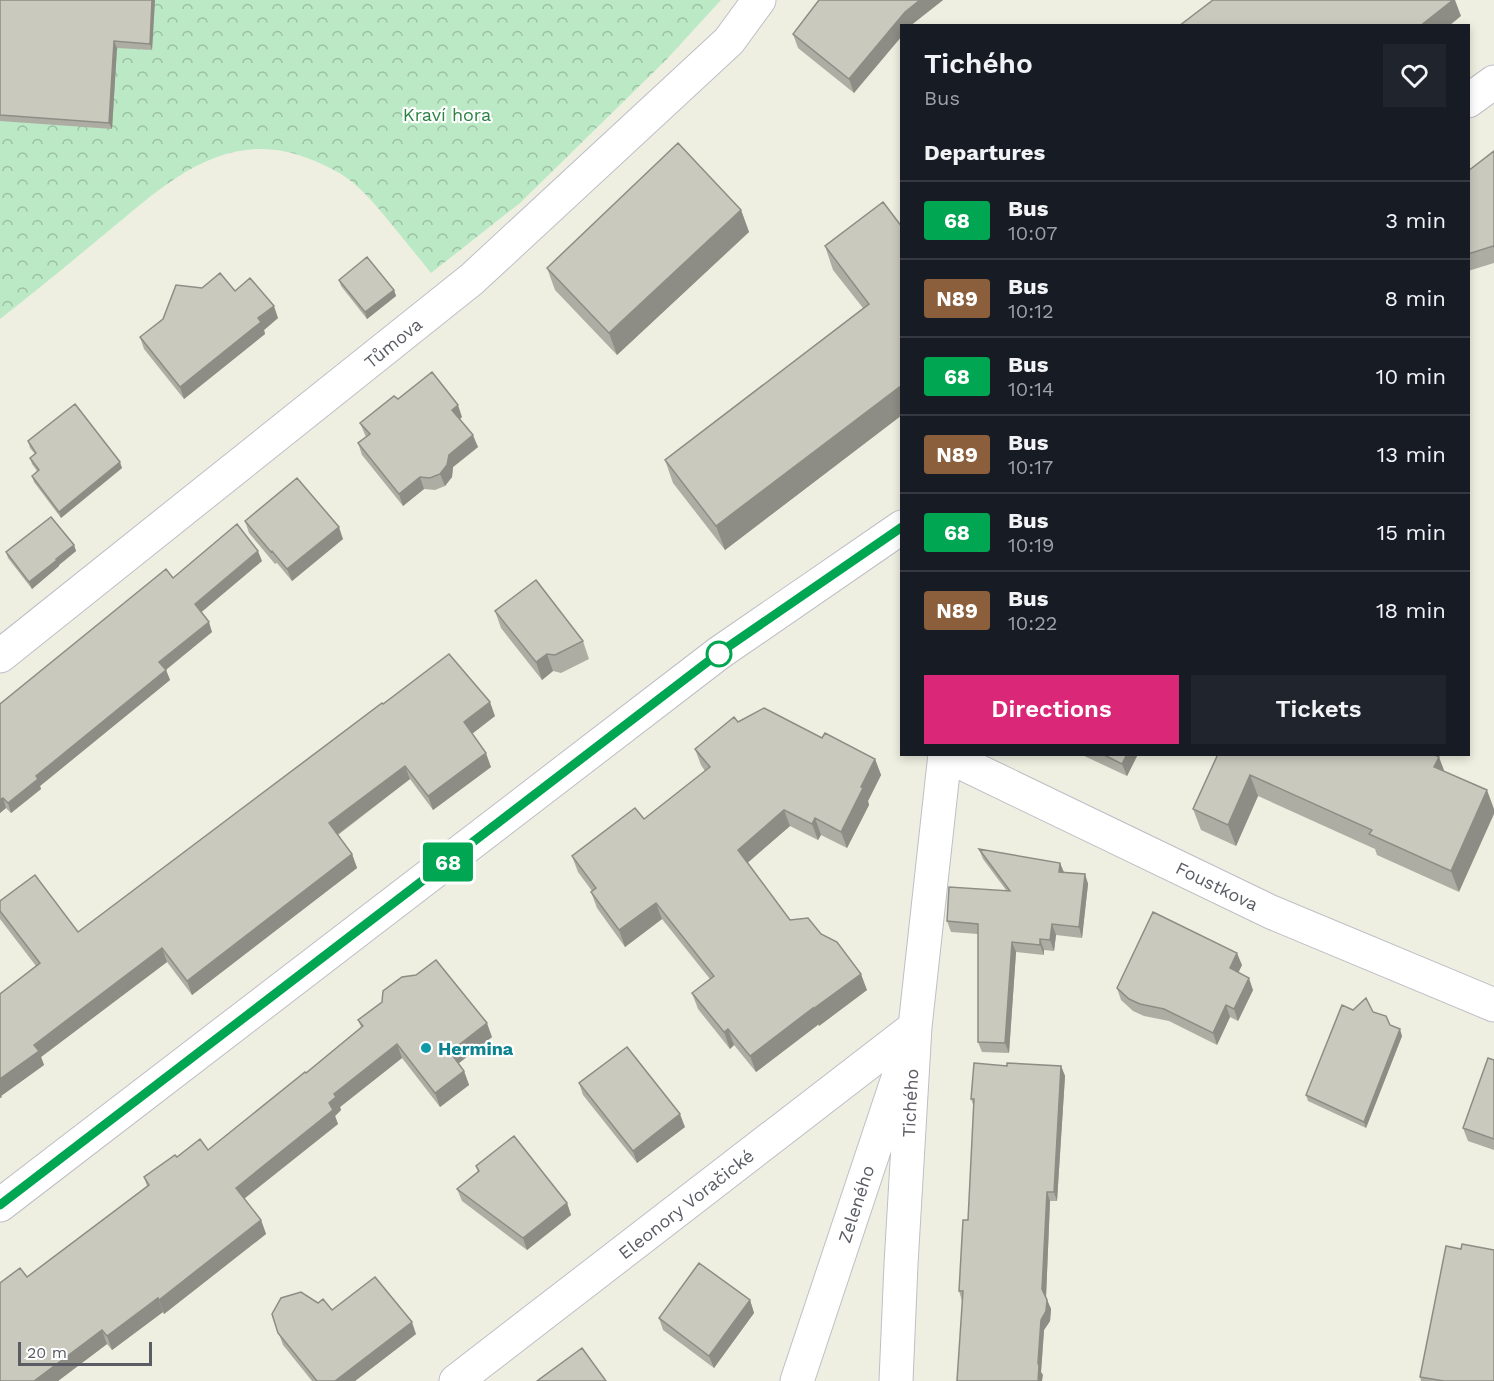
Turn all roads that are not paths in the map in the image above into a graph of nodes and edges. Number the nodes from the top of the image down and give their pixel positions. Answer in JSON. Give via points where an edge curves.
{"nodes":[{"id":1,"x":759,"y":0,"type":"edge"},
{"id":2,"x":1494,"y":82,"type":"edge"},
{"id":3,"x":1470,"y":100,"type":"edge"},
{"id":4,"x":900,"y":528,"type":"edge"},
{"id":5,"x":0,"y":656,"type":"edge"},
{"id":6,"x":945,"y":756,"type":"edge"},
{"id":7,"x":947,"y":756,"type":"edge"},
{"id":8,"x":1494,"y":1005,"type":"edge"},
{"id":9,"x":915,"y":1027,"type":"junction"},
{"id":10,"x":0,"y":1205,"type":"edge"},
{"id":11,"x":456,"y":1381,"type":"edge"},
{"id":12,"x":797,"y":1381,"type":"edge"},
{"id":13,"x":896,"y":1381,"type":"edge"}],
"edges":[{"from":1,"to":5,"type":"street","name":"Tůmova","via":[[729,40],[472,279]]},
{"from":2,"to":3,"type":"street"},
{"from":4,"to":10,"type":"street","via":[[719,653]]},
{"from":6,"to":9,"type":"street","name":"Tichého"},
{"from":7,"to":8,"type":"street","name":"Foustkova","via":[[1271,912]]},
{"from":9,"to":11,"type":"street","name":"Eleonory Voračické"},
{"from":9,"to":12,"type":"street","name":"Zeleného"},
{"from":9,"to":13,"type":"street","name":"Tichého"}]}
